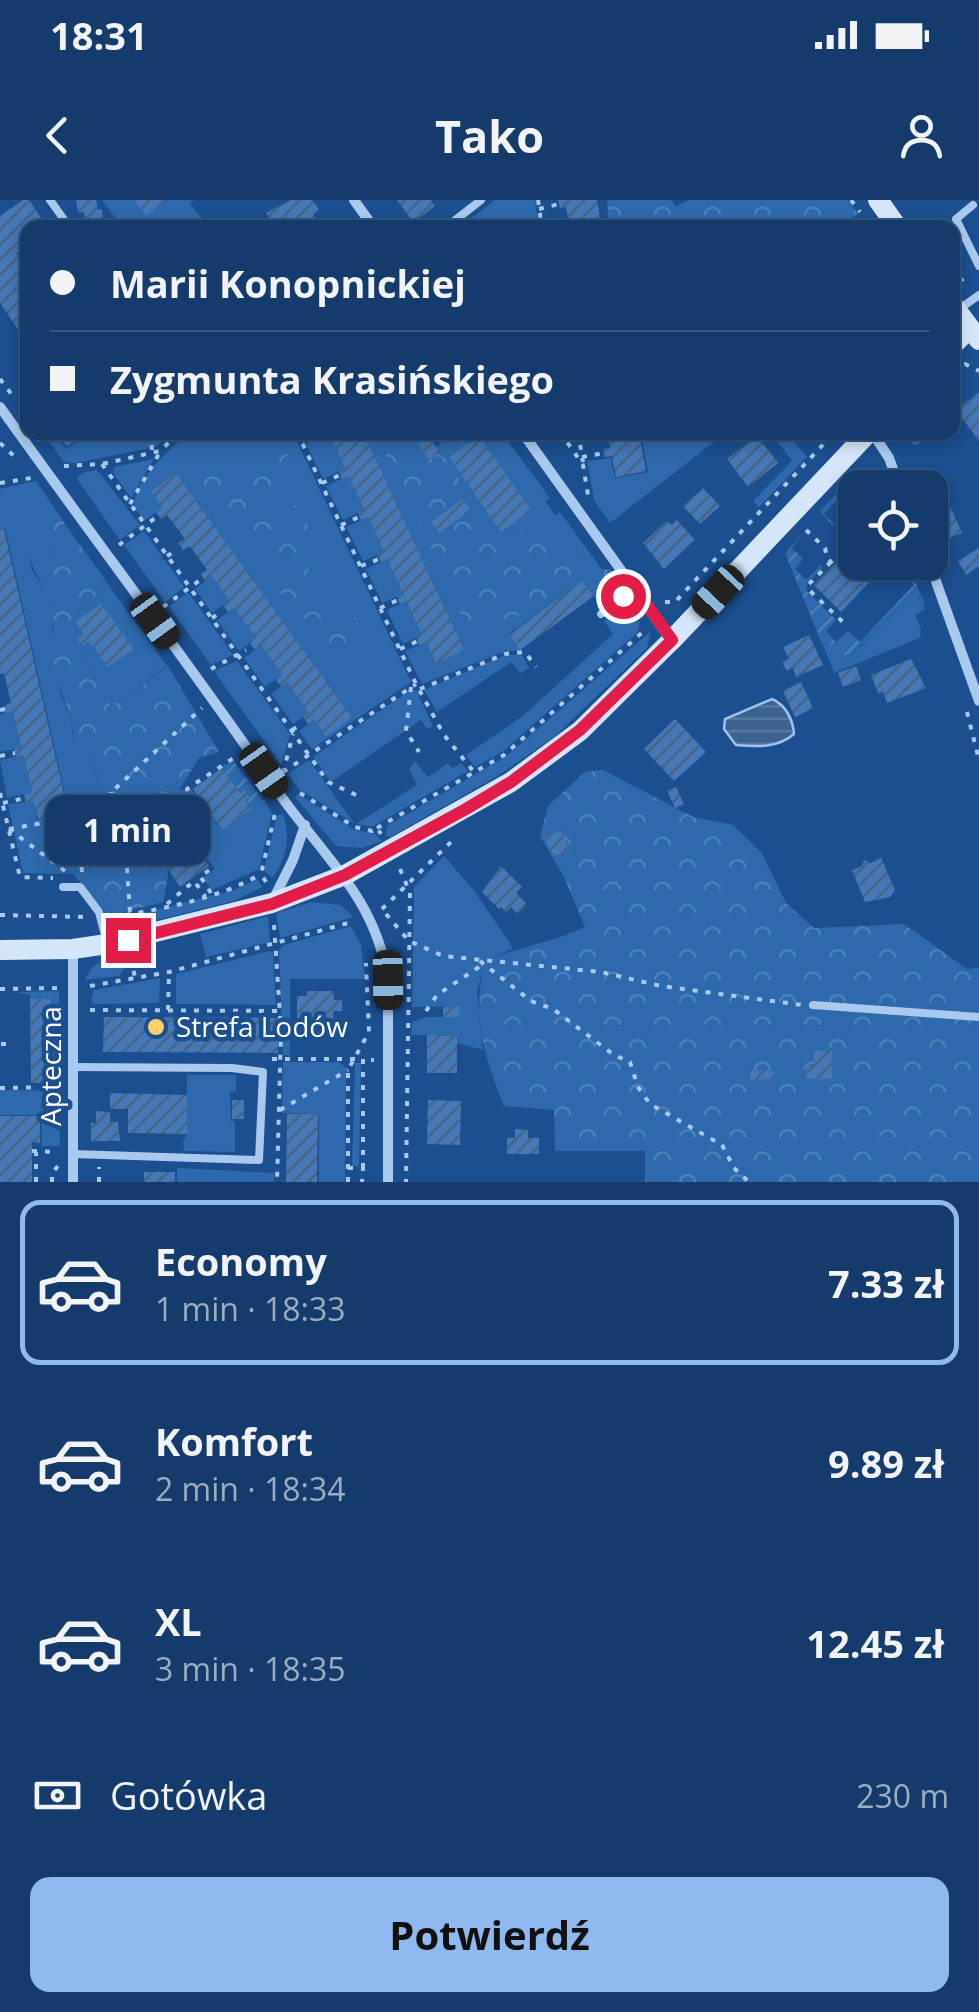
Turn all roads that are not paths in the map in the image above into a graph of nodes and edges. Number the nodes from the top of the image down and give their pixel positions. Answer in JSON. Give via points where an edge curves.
{"nodes":[{"id":1,"x":481,"y":200,"type":"edge"},
{"id":2,"x":974,"y":202,"type":"edge"},
{"id":3,"x":456,"y":220,"type":"edge"},
{"id":4,"x":956,"y":220,"type":"edge"},
{"id":5,"x":960,"y":227,"type":"edge"},
{"id":6,"x":979,"y":266,"type":"edge"},
{"id":7,"x":979,"y":296,"type":"edge"},
{"id":8,"x":965,"y":321,"type":"edge"},
{"id":9,"x":0,"y":407,"type":"edge"},
{"id":10,"x":20,"y":434,"type":"edge"},
{"id":11,"x":24,"y":440,"type":"edge"},
{"id":12,"x":528,"y":440,"type":"edge"},
{"id":13,"x":862,"y":440,"type":"edge"},
{"id":14,"x":876,"y":440,"type":"edge"},
{"id":15,"x":893,"y":470,"type":"edge"},
{"id":16,"x":936,"y":580,"type":"edge"},
{"id":17,"x":634,"y":587,"type":"junction"},
{"id":18,"x":601,"y":614,"type":"dead end"},
{"id":19,"x":672,"y":640,"type":"junction"},
{"id":20,"x":979,"y":700,"type":"edge"},
{"id":21,"x":305,"y":825,"type":"junction"},
{"id":22,"x":345,"y":875,"type":"junction"},
{"id":23,"x":62,"y":887,"type":"dead end"},
{"id":24,"x":272,"y":904,"type":"junction"},
{"id":25,"x":107,"y":944,"type":"junction"},
{"id":26,"x":74,"y":949,"type":"junction"},
{"id":27,"x":0,"y":950,"type":"edge"},
{"id":28,"x":813,"y":1006,"type":"road end"},
{"id":29,"x":979,"y":1017,"type":"edge"},
{"id":30,"x":73,"y":1068,"type":"junction"},
{"id":31,"x":74,"y":1154,"type":"junction"},
{"id":32,"x":73,"y":1182,"type":"edge"},
{"id":33,"x":388,"y":1182,"type":"edge"}],
"edges":[{"from":1,"to":3,"type":"lane"},
{"from":2,"to":4,"type":"lane"},
{"from":5,"to":6,"type":"lane"},
{"from":7,"to":8,"type":"lane"},
{"from":9,"to":10,"type":"street"},
{"from":11,"to":21,"type":"street"},
{"from":12,"to":17,"type":"street"},
{"from":13,"to":19,"type":"street"},
{"from":14,"to":15,"type":"street"},
{"from":16,"to":20,"type":"street"},
{"from":17,"to":18,"type":"lane"},
{"from":17,"to":19,"type":"street"},
{"from":19,"to":22,"type":"street","via":[[580,730],[511,782]]},
{"from":21,"to":22,"type":"street"},
{"from":21,"to":24,"type":"street"},
{"from":22,"to":24,"type":"street"},
{"from":22,"to":33,"type":"street","via":[[370,916],[388,980]]},
{"from":23,"to":25,"type":"lane","via":[[80,887],[100,917]]},
{"from":24,"to":25,"type":"street"},
{"from":25,"to":26,"type":"street"},
{"from":26,"to":27,"type":"street"},
{"from":26,"to":30,"type":"street","name":"Apteczna"},
{"from":28,"to":29,"type":"lane"},
{"from":30,"to":31,"type":"street","name":"Apteczna"},
{"from":30,"to":31,"type":"lane","via":[[263,1072],[258,1160]]},
{"from":31,"to":32,"type":"street","name":"Apteczna"}]}
